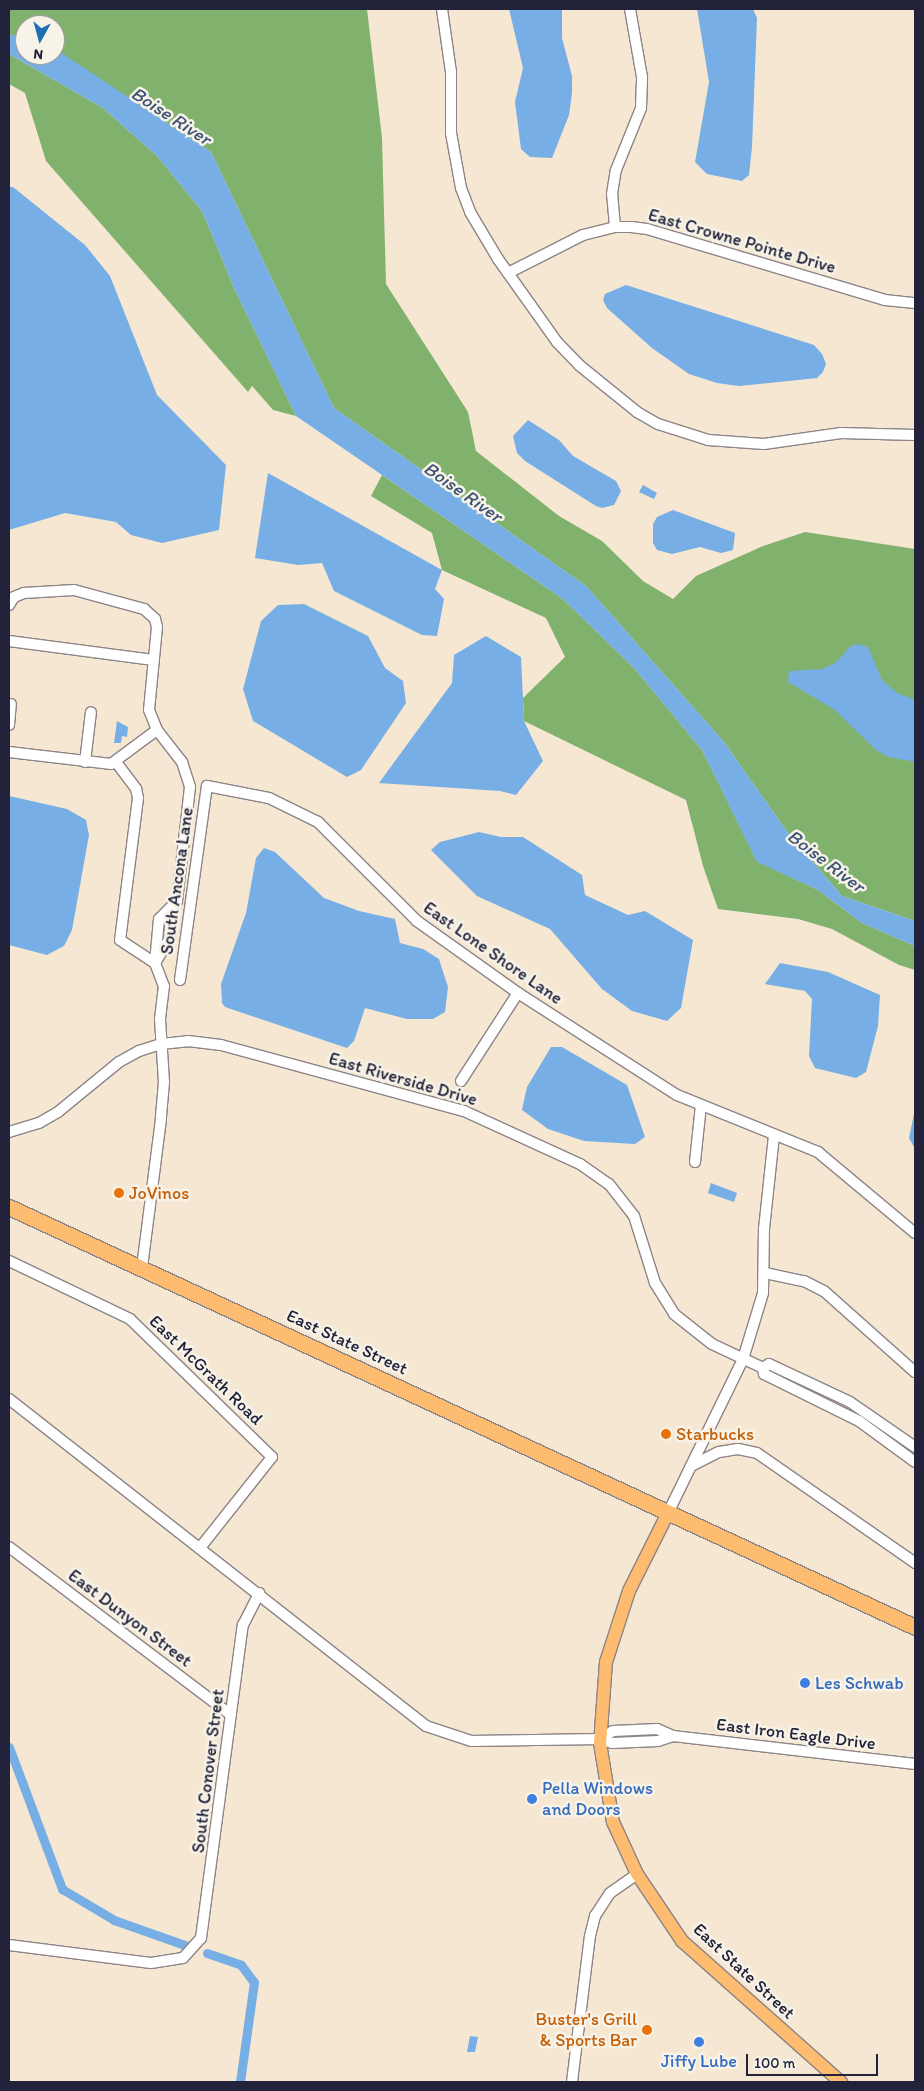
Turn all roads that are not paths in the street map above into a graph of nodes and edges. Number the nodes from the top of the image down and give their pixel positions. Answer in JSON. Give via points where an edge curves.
{"nodes":[{"id":1,"x":442,"y":9,"type":"edge"},
{"id":2,"x":630,"y":9,"type":"edge"},
{"id":3,"x":615,"y":227,"type":"junction"},
{"id":4,"x":508,"y":272,"type":"junction"},
{"id":5,"x":915,"y":303,"type":"edge"},
{"id":6,"x":915,"y":434,"type":"edge"},
{"id":7,"x":12,"y":601,"type":"edge"},
{"id":8,"x":9,"y":641,"type":"edge"},
{"id":9,"x":154,"y":660,"type":"junction"},
{"id":10,"x":11,"y":704,"type":"dead end"},
{"id":11,"x":91,"y":712,"type":"dead end"},
{"id":12,"x":9,"y":725,"type":"edge"},
{"id":13,"x":157,"y":730,"type":"junction"},
{"id":14,"x":9,"y":752,"type":"edge"},
{"id":15,"x":85,"y":762,"type":"junction"},
{"id":16,"x":116,"y":762,"type":"junction"},
{"id":17,"x":207,"y":786,"type":"joint"},
{"id":18,"x":155,"y":963,"type":"junction"},
{"id":19,"x":180,"y":980,"type":"dead end"},
{"id":20,"x":518,"y":993,"type":"junction"},
{"id":21,"x":161,"y":1044,"type":"junction"},
{"id":22,"x":461,"y":1081,"type":"dead end"},
{"id":23,"x":701,"y":1105,"type":"junction"},
{"id":24,"x":9,"y":1132,"type":"edge"},
{"id":25,"x":774,"y":1136,"type":"junction"},
{"id":26,"x":695,"y":1162,"type":"dead end"},
{"id":27,"x":9,"y":1207,"type":"edge"},
{"id":28,"x":915,"y":1233,"type":"edge"},
{"id":29,"x":9,"y":1261,"type":"edge"},
{"id":30,"x":142,"y":1268,"type":"junction"},
{"id":31,"x":765,"y":1273,"type":"junction"},
{"id":32,"x":744,"y":1359,"type":"junction"},
{"id":33,"x":763,"y":1368,"type":"junction"},
{"id":34,"x":915,"y":1372,"type":"edge"},
{"id":35,"x":9,"y":1399,"type":"edge"},
{"id":36,"x":915,"y":1446,"type":"edge"},
{"id":37,"x":915,"y":1462,"type":"edge"},
{"id":38,"x":690,"y":1466,"type":"junction"},
{"id":39,"x":668,"y":1513,"type":"junction"},
{"id":40,"x":9,"y":1547,"type":"edge"},
{"id":41,"x":200,"y":1548,"type":"junction"},
{"id":42,"x":915,"y":1563,"type":"edge"},
{"id":43,"x":259,"y":1594,"type":"junction"},
{"id":44,"x":915,"y":1627,"type":"edge"},
{"id":45,"x":231,"y":1715,"type":"junction"},
{"id":46,"x":600,"y":1739,"type":"junction"},
{"id":47,"x":915,"y":1764,"type":"edge"},
{"id":48,"x":637,"y":1874,"type":"junction"},
{"id":49,"x":9,"y":1946,"type":"edge"},
{"id":50,"x":572,"y":2082,"type":"edge"},
{"id":51,"x":841,"y":2082,"type":"edge"}],
"edges":[{"from":1,"to":4,"type":"street","via":[[451,72],[451,133],[461,188],[477,226]]},
{"from":2,"to":3,"type":"street","via":[[642,76],[641,108],[616,170],[612,194]]},
{"from":3,"to":4,"type":"street","name":"East Crowne Pointe Drive","via":[[583,236]]},
{"from":3,"to":5,"type":"street","name":"East Crowne Pointe Drive","via":[[647,229],[885,300]]},
{"from":4,"to":6,"type":"street","via":[[557,342],[612,393],[658,424],[708,440],[736,444],[841,433]]},
{"from":7,"to":9,"type":"street","via":[[74,590],[152,614],[157,627]]},
{"from":8,"to":9,"type":"street"},
{"from":9,"to":13,"type":"street","via":[[148,705]]},
{"from":10,"to":12,"type":"street"},
{"from":11,"to":15,"type":"street"},
{"from":13,"to":16,"type":"street"},
{"from":13,"to":18,"type":"street","via":[[182,762],[190,787],[177,901],[159,919]]},
{"from":14,"to":15,"type":"street"},
{"from":15,"to":16,"type":"street"},
{"from":16,"to":18,"type":"street","via":[[136,789],[138,798],[120,940]]},
{"from":17,"to":19,"type":"street","name":"South Ancona Lane"},
{"from":17,"to":20,"type":"street","name":"East Lone Shore Lane","via":[[269,798],[318,822],[417,920]]},
{"from":18,"to":21,"type":"street","via":[[164,986]]},
{"from":20,"to":22,"type":"street"},
{"from":20,"to":23,"type":"street","name":"East Lone Shore Lane","via":[[654,1083]]},
{"from":21,"to":24,"type":"street","name":"East Riverside Drive","via":[[119,1062],[58,1112],[39,1123]]},
{"from":21,"to":30,"type":"street","via":[[164,1082],[161,1119]]},
{"from":21,"to":32,"type":"street","name":"East Riverside Drive","via":[[188,1041],[221,1045],[464,1111],[580,1164],[609,1184],[634,1216],[655,1282],[674,1314],[699,1335]]},
{"from":23,"to":25,"type":"street","name":"East Lone Shore Lane"},
{"from":23,"to":26,"type":"street"},
{"from":25,"to":28,"type":"street","name":"East Lone Shore Lane","via":[[818,1152]]},
{"from":25,"to":31,"type":"street","via":[[764,1228]]},
{"from":27,"to":30,"type":"highway","name":"East State Street"},
{"from":29,"to":41,"type":"street","name":"East McGrath Road","via":[[130,1319],[272,1457]]},
{"from":30,"to":39,"type":"highway","name":"East State Street"},
{"from":31,"to":32,"type":"street","via":[[763,1293]]},
{"from":31,"to":34,"type":"street","via":[[804,1281],[824,1291]]},
{"from":32,"to":33,"type":"street","name":"East Riverside Drive"},
{"from":32,"to":38,"type":"street"},
{"from":33,"to":36,"type":"street","name":"East Riverside Drive","via":[[769,1364],[850,1402]]},
{"from":33,"to":37,"type":"street","name":"East Riverside Drive","via":[[764,1374],[859,1421]]},
{"from":35,"to":41,"type":"street"},
{"from":38,"to":39,"type":"street"},
{"from":38,"to":42,"type":"street","via":[[719,1452],[738,1449],[757,1454]]},
{"from":39,"to":44,"type":"highway","name":"East State Street"},
{"from":39,"to":46,"type":"main road","name":"East State Street","via":[[629,1591],[611,1640],[601,1690]]},
{"from":40,"to":45,"type":"street","name":"East Dunyon Street"},
{"from":41,"to":43,"type":"street"},
{"from":43,"to":45,"type":"street","name":"South Conover Street","via":[[242,1625]]},
{"from":43,"to":46,"type":"street","via":[[396,1704],[441,1733],[471,1741]]},
{"from":45,"to":49,"type":"street","name":"South Conover Street","via":[[206,1922],[201,1938],[190,1953],[174,1962],[151,1963]]},
{"from":46,"to":47,"type":"street","name":"East Iron Eagle Drive","via":[[617,1743],[658,1741],[673,1736]]},
{"from":46,"to":48,"type":"main road","name":"East State Street","via":[[603,1777],[613,1822]]},
{"from":48,"to":50,"type":"street","via":[[610,1892],[595,1916]]},
{"from":48,"to":51,"type":"main road","name":"East State Street","via":[[661,1914],[694,1954]]}]}
